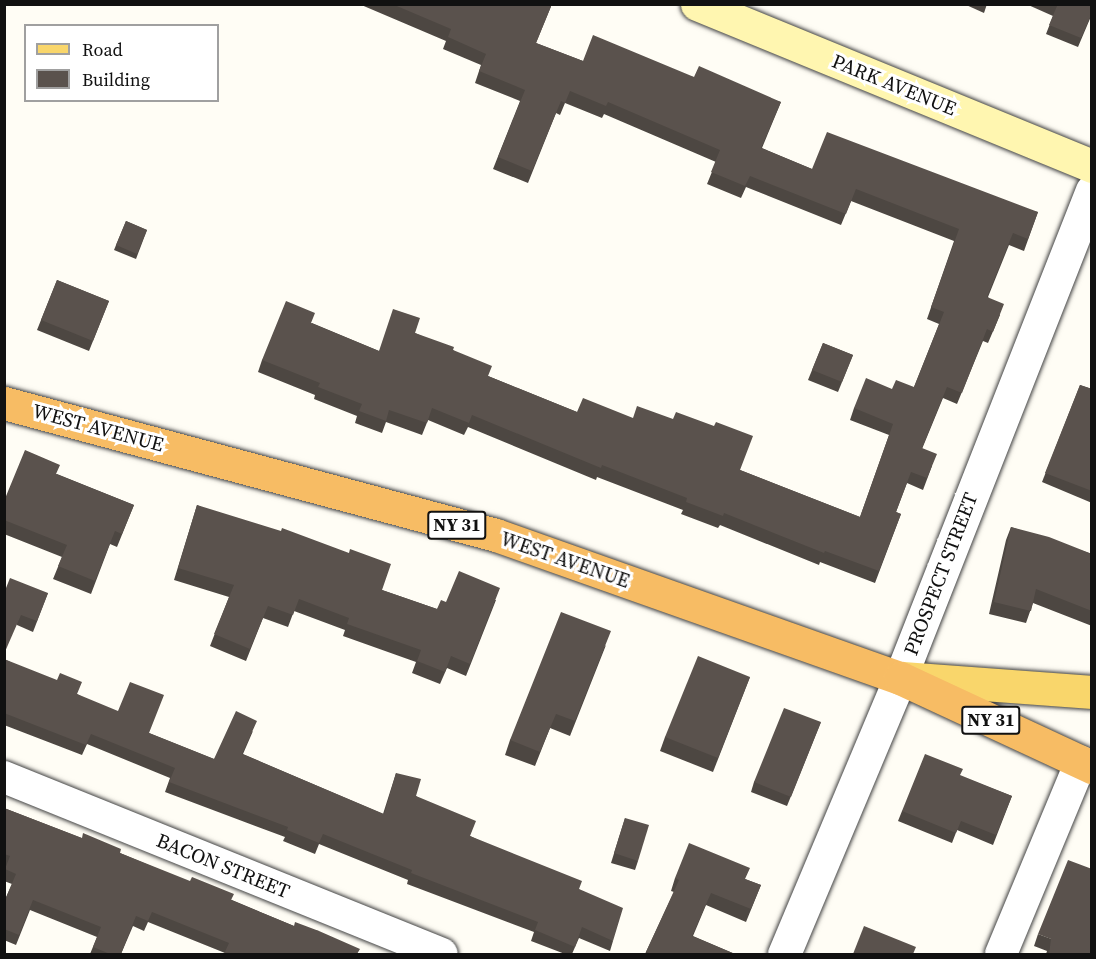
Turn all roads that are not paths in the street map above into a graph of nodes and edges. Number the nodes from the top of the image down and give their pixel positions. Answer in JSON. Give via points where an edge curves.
{"nodes":[{"id":1,"x":697,"y":4,"type":"edge"},
{"id":2,"x":1092,"y":166,"type":"edge"},
{"id":3,"x":1092,"y":190,"type":"edge"},
{"id":4,"x":4,"y":403,"type":"edge"},
{"id":5,"x":900,"y":678,"type":"junction"},
{"id":6,"x":1092,"y":692,"type":"edge"},
{"id":7,"x":1086,"y":765,"type":"edge"},
{"id":8,"x":4,"y":777,"type":"edge"},
{"id":9,"x":442,"y":954,"type":"edge"},
{"id":10,"x":784,"y":954,"type":"edge"},
{"id":11,"x":1001,"y":954,"type":"edge"}],
"edges":[{"from":1,"to":2,"type":"main road","name":"PARK AVENUE"},
{"from":3,"to":5,"type":"street","name":"PROSPECT STREET"},
{"from":4,"to":5,"type":"highway","name":"WEST AVENUE","number":"NY 31","via":[[496,535]]},
{"from":5,"to":6,"type":"main road","name":"WEST AVENUE"},
{"from":5,"to":7,"type":"highway","number":"NY 31"},
{"from":5,"to":10,"type":"street","name":"PROSPECT STREET"},
{"from":7,"to":11,"type":"street"},
{"from":8,"to":9,"type":"street","name":"BACON STREET"}]}
